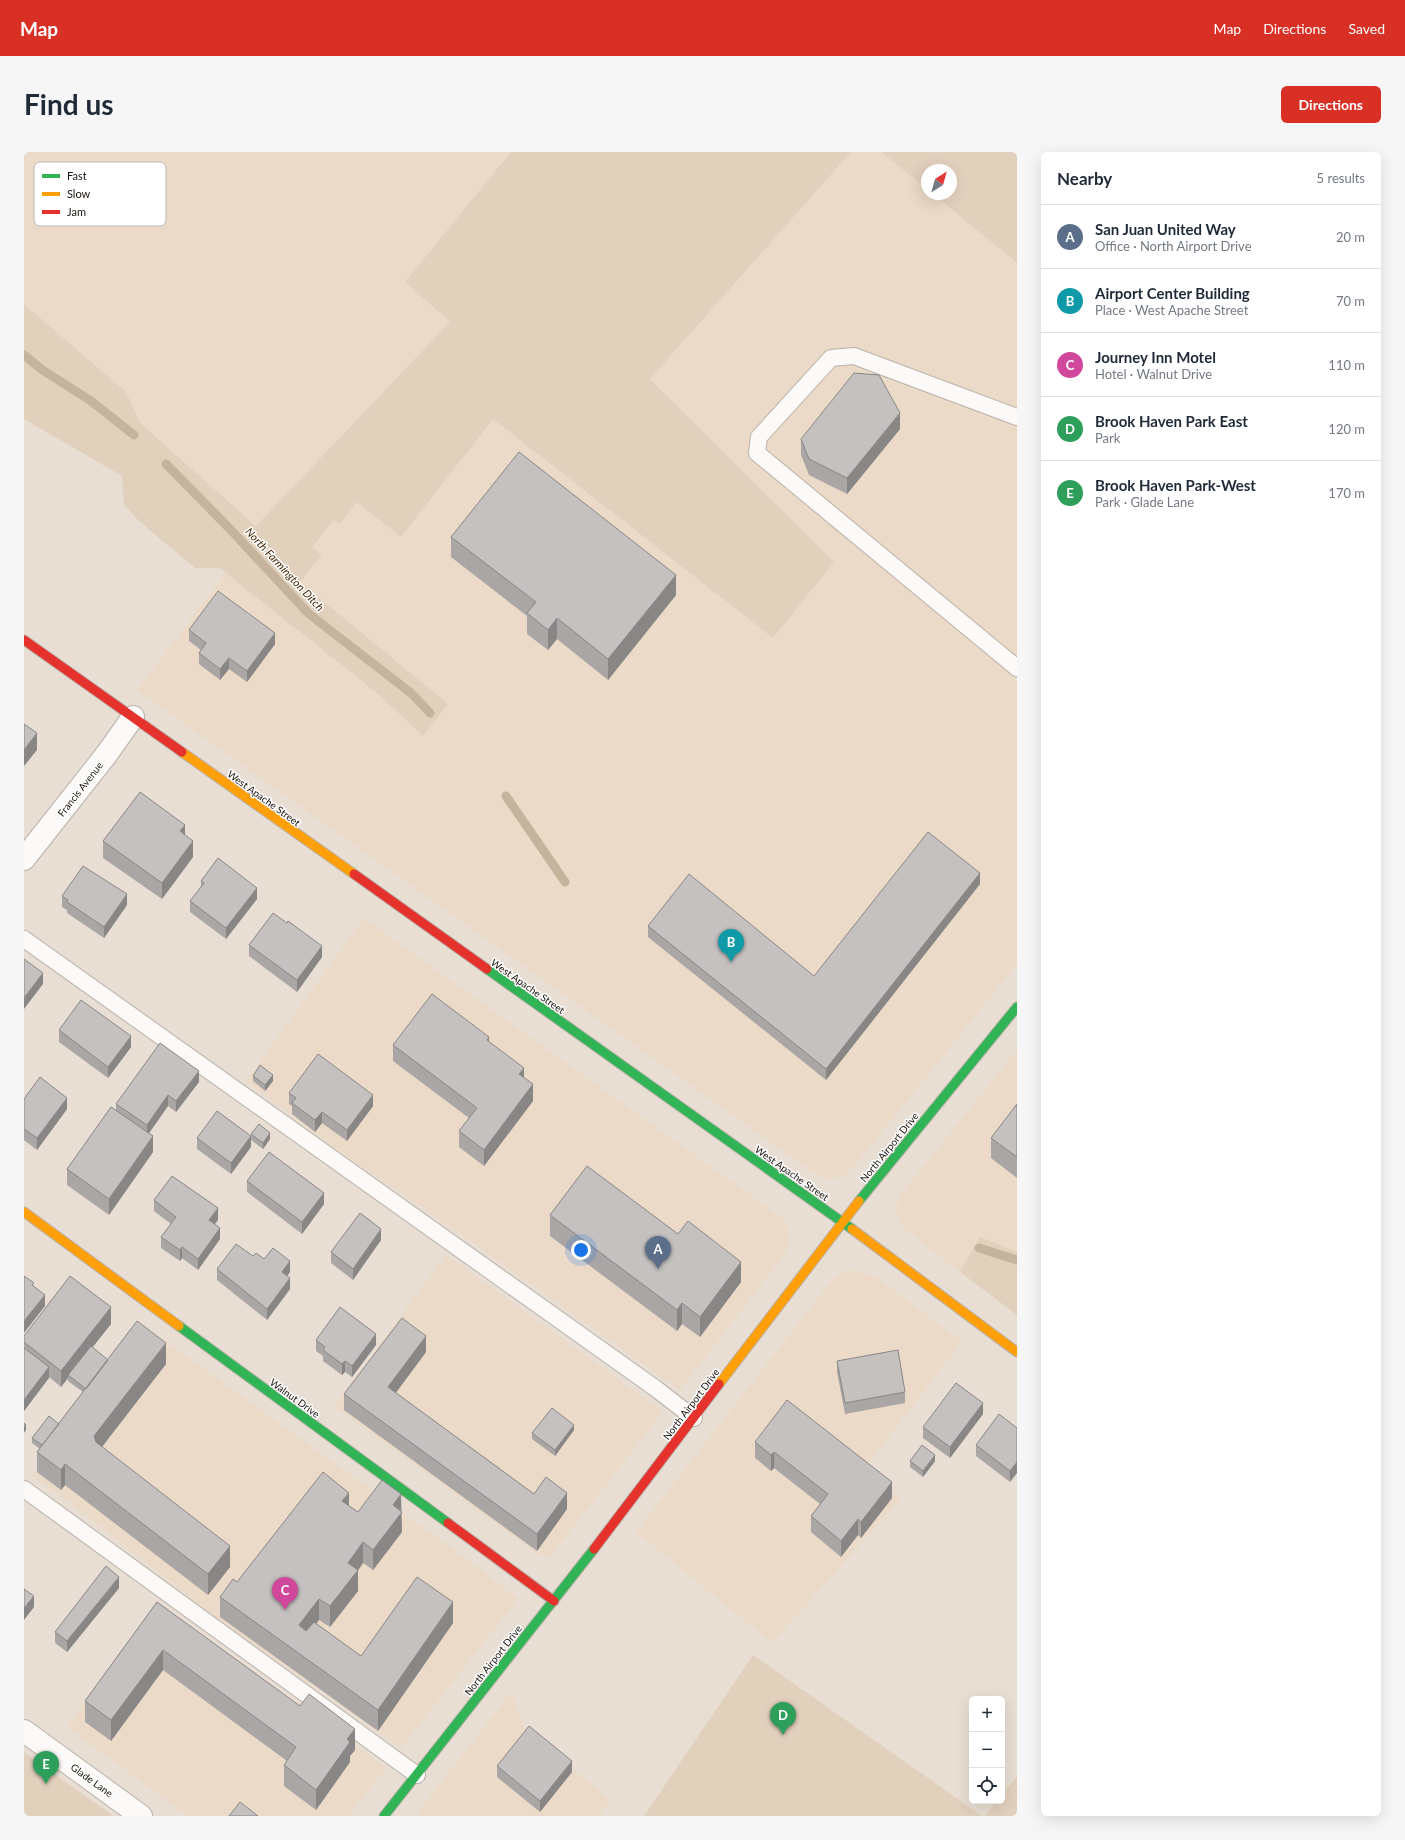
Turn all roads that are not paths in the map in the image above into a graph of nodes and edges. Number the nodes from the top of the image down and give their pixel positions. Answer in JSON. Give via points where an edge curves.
{"nodes":[{"id":1,"x":1017,"y":417,"type":"edge"},
{"id":2,"x":24,"y":640,"type":"edge"},
{"id":3,"x":1017,"y":668,"type":"edge"},
{"id":4,"x":133,"y":717,"type":"junction"},
{"id":5,"x":24,"y":859,"type":"edge"},
{"id":6,"x":24,"y":939,"type":"edge"},
{"id":7,"x":1017,"y":1007,"type":"edge"},
{"id":8,"x":24,"y":1212,"type":"edge"},
{"id":9,"x":842,"y":1222,"type":"junction"},
{"id":10,"x":1017,"y":1352,"type":"edge"},
{"id":11,"x":694,"y":1418,"type":"junction"},
{"id":12,"x":24,"y":1489,"type":"edge"},
{"id":13,"x":554,"y":1601,"type":"junction"},
{"id":14,"x":24,"y":1731,"type":"edge"},
{"id":15,"x":417,"y":1775,"type":"junction"},
{"id":16,"x":142,"y":1816,"type":"edge"},
{"id":17,"x":384,"y":1816,"type":"edge"}],
"edges":[{"from":1,"to":3,"type":"lane","via":[[854,356],[831,358],[759,437],[757,453]]},
{"from":2,"to":4,"type":"main road","name":"West Apache Street"},
{"from":4,"to":5,"type":"street","name":"Francis Avenue"},
{"from":4,"to":9,"type":"main road","name":"West Apache Street"},
{"from":6,"to":11,"type":"lane"},
{"from":7,"to":9,"type":"main road","name":"North Airport Drive"},
{"from":8,"to":13,"type":"main road","name":"Walnut Drive"},
{"from":9,"to":10,"type":"main road","name":"West Apache Street"},
{"from":9,"to":11,"type":"main road","name":"North Airport Drive"},
{"from":11,"to":13,"type":"main road","name":"North Airport Drive"},
{"from":12,"to":15,"type":"lane"},
{"from":13,"to":15,"type":"main road","name":"North Airport Drive"},
{"from":14,"to":16,"type":"street","name":"Glade Lane"},
{"from":15,"to":17,"type":"main road","name":"North Airport Drive"}]}
